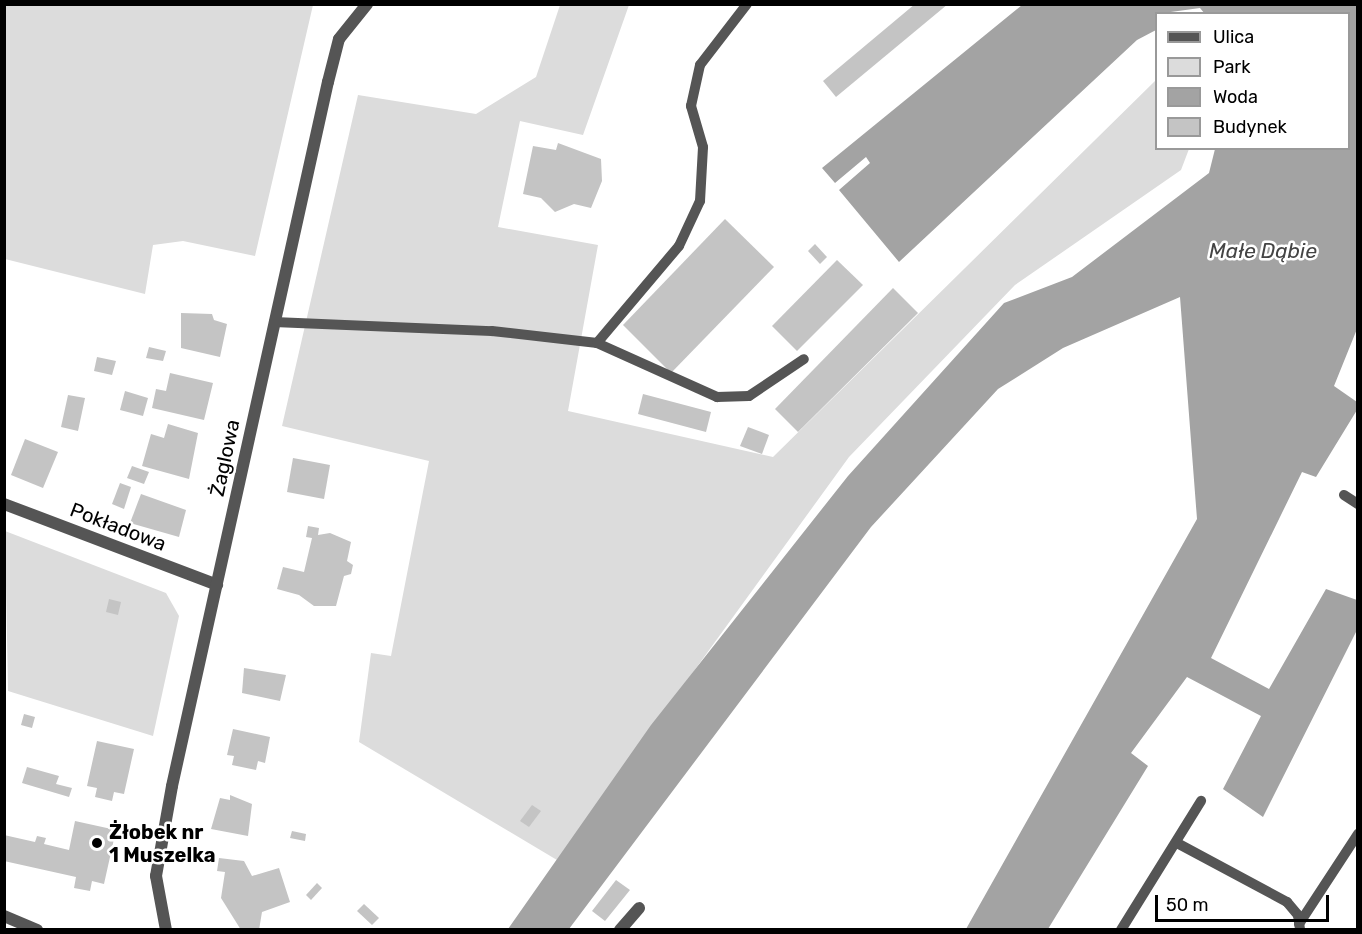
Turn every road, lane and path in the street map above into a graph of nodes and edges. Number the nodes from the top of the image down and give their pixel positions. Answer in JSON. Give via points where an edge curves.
{"nodes":[{"id":1,"x":367,"y":4,"type":"edge"},
{"id":2,"x":747,"y":4,"type":"edge"},
{"id":3,"x":274,"y":322,"type":"junction"},
{"id":4,"x":597,"y":343,"type":"junction"},
{"id":5,"x":804,"y":359,"type":"dead end"},
{"id":6,"x":1344,"y":495,"type":"dead end"},
{"id":7,"x":4,"y":504,"type":"edge"},
{"id":8,"x":1358,"y":504,"type":"edge"},
{"id":9,"x":217,"y":585,"type":"junction"},
{"id":10,"x":1201,"y":801,"type":"dead end"},
{"id":11,"x":1358,"y":834,"type":"edge"},
{"id":12,"x":1177,"y":843,"type":"junction"},
{"id":13,"x":639,"y":908,"type":"dead end"},
{"id":14,"x":4,"y":916,"type":"edge"},
{"id":15,"x":1300,"y":927,"type":"edge"},
{"id":16,"x":162,"y":928,"type":"edge"},
{"id":17,"x":37,"y":930,"type":"edge"},
{"id":18,"x":620,"y":930,"type":"edge"},
{"id":19,"x":1121,"y":930,"type":"edge"}],
"edges":[{"from":1,"to":3,"type":"street","name":"Żaglowa","via":[[339,39]]},
{"from":2,"to":4,"type":"lane","via":[[700,65],[691,106],[704,147],[700,201],[679,246]]},
{"from":3,"to":4,"type":"lane","via":[[492,331]]},
{"from":3,"to":9,"type":"street","name":"Żaglowa"},
{"from":4,"to":5,"type":"lane","via":[[717,397],[748,396]]},
{"from":6,"to":8,"type":"lane"},
{"from":7,"to":9,"type":"street","name":"Pokładowa"},
{"from":9,"to":16,"type":"street","name":"Żaglowa","via":[[156,876]]},
{"from":10,"to":12,"type":"lane"},
{"from":11,"to":15,"type":"lane"},
{"from":12,"to":15,"type":"lane","via":[[1287,902]]},
{"from":12,"to":19,"type":"lane"},
{"from":13,"to":18,"type":"street"},
{"from":14,"to":17,"type":"street"}]}
